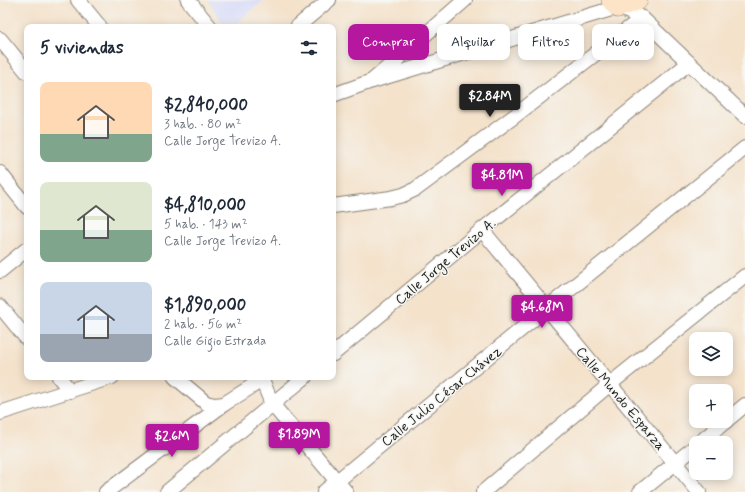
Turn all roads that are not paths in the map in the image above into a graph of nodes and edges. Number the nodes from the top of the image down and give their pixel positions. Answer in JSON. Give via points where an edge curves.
{"nodes":[{"id":1,"x":78,"y":0,"type":"edge"},
{"id":2,"x":188,"y":0,"type":"edge"},
{"id":3,"x":329,"y":0,"type":"edge"},
{"id":4,"x":465,"y":0,"type":"edge"},
{"id":5,"x":631,"y":4,"type":"edge"},
{"id":6,"x":98,"y":24,"type":"edge"},
{"id":7,"x":208,"y":24,"type":"edge"},
{"id":8,"x":301,"y":24,"type":"edge"},
{"id":9,"x":0,"y":39,"type":"edge"},
{"id":10,"x":689,"y":63,"type":"junction"},
{"id":11,"x":24,"y":68,"type":"edge"},
{"id":12,"x":372,"y":81,"type":"junction"},
{"id":13,"x":336,"y":94,"type":"edge"},
{"id":14,"x":745,"y":116,"type":"edge"},
{"id":15,"x":745,"y":148,"type":"edge"},
{"id":16,"x":0,"y":173,"type":"edge"},
{"id":17,"x":24,"y":203,"type":"edge"},
{"id":18,"x":336,"y":206,"type":"edge"},
{"id":19,"x":482,"y":230,"type":"junction"},
{"id":20,"x":24,"y":251,"type":"edge"},
{"id":21,"x":0,"y":271,"type":"edge"},
{"id":22,"x":745,"y":276,"type":"edge"},
{"id":23,"x":0,"y":306,"type":"edge"},
{"id":24,"x":547,"y":308,"type":"junction"},
{"id":25,"x":24,"y":335,"type":"edge"},
{"id":26,"x":336,"y":352,"type":"edge"},
{"id":27,"x":61,"y":380,"type":"edge"},
{"id":28,"x":103,"y":380,"type":"edge"},
{"id":29,"x":179,"y":380,"type":"edge"},
{"id":30,"x":260,"y":380,"type":"edge"},
{"id":31,"x":262,"y":380,"type":"edge"},
{"id":32,"x":301,"y":380,"type":"edge"},
{"id":33,"x":610,"y":384,"type":"junction"},
{"id":34,"x":70,"y":391,"type":"junction"},
{"id":35,"x":224,"y":404,"type":"junction"},
{"id":36,"x":272,"y":404,"type":"junction"},
{"id":37,"x":745,"y":405,"type":"edge"},
{"id":38,"x":0,"y":413,"type":"edge"},
{"id":39,"x":733,"y":415,"type":"edge"},
{"id":40,"x":717,"y":428,"type":"edge"},
{"id":41,"x":708,"y":436,"type":"edge"},
{"id":42,"x":689,"y":452,"type":"edge"},
{"id":43,"x":675,"y":463,"type":"junction"},
{"id":44,"x":337,"y":481,"type":"junction"},
{"id":45,"x":106,"y":492,"type":"edge"},
{"id":46,"x":168,"y":492,"type":"edge"},
{"id":47,"x":324,"y":492,"type":"edge"},
{"id":48,"x":346,"y":492,"type":"edge"},
{"id":49,"x":483,"y":492,"type":"edge"},
{"id":50,"x":640,"y":492,"type":"edge"},
{"id":51,"x":699,"y":492,"type":"edge"}],
"edges":[{"from":1,"to":6,"type":"street"},
{"from":2,"to":7,"type":"street"},
{"from":3,"to":8,"type":"street"},
{"from":4,"to":12,"type":"street"},
{"from":5,"to":10,"type":"street"},
{"from":5,"to":12,"type":"street"},
{"from":5,"to":18,"type":"street","via":[[512,118],[416,189],[391,198]]},
{"from":9,"to":11,"type":"street"},
{"from":10,"to":14,"type":"street"},
{"from":10,"to":19,"type":"street","name":"Calle Jorge Trevizo A."},
{"from":12,"to":13,"type":"street"},
{"from":15,"to":24,"type":"street","name":"Calle Julio César Chávez"},
{"from":16,"to":17,"type":"street"},
{"from":19,"to":24,"type":"street","name":"Calle Mundo Esparza"},
{"from":19,"to":26,"type":"street","name":"Calle Jorge Trevizo A."},
{"from":20,"to":21,"type":"street"},
{"from":22,"to":33,"type":"street"},
{"from":23,"to":25,"type":"street"},
{"from":24,"to":33,"type":"street","name":"Calle Mundo Esparza"},
{"from":24,"to":44,"type":"street","name":"Calle Julio César Chávez"},
{"from":27,"to":34,"type":"street"},
{"from":28,"to":34,"type":"street"},
{"from":29,"to":35,"type":"street","via":[[206,403]]},
{"from":30,"to":35,"type":"street"},
{"from":31,"to":36,"type":"street"},
{"from":32,"to":36,"type":"street"},
{"from":33,"to":43,"type":"street","name":"Calle Mundo Esparza"},
{"from":33,"to":49,"type":"street"},
{"from":34,"to":38,"type":"street"},
{"from":35,"to":45,"type":"street"},
{"from":36,"to":44,"type":"street"},
{"from":36,"to":46,"type":"street"},
{"from":37,"to":39,"type":"street"},
{"from":40,"to":41,"type":"street"},
{"from":42,"to":43,"type":"street"},
{"from":43,"to":50,"type":"street"},
{"from":43,"to":51,"type":"street","name":"Calle Mundo Esparza"},
{"from":44,"to":47,"type":"street","name":"Calle Julio César Chávez"},
{"from":44,"to":48,"type":"street"}]}
